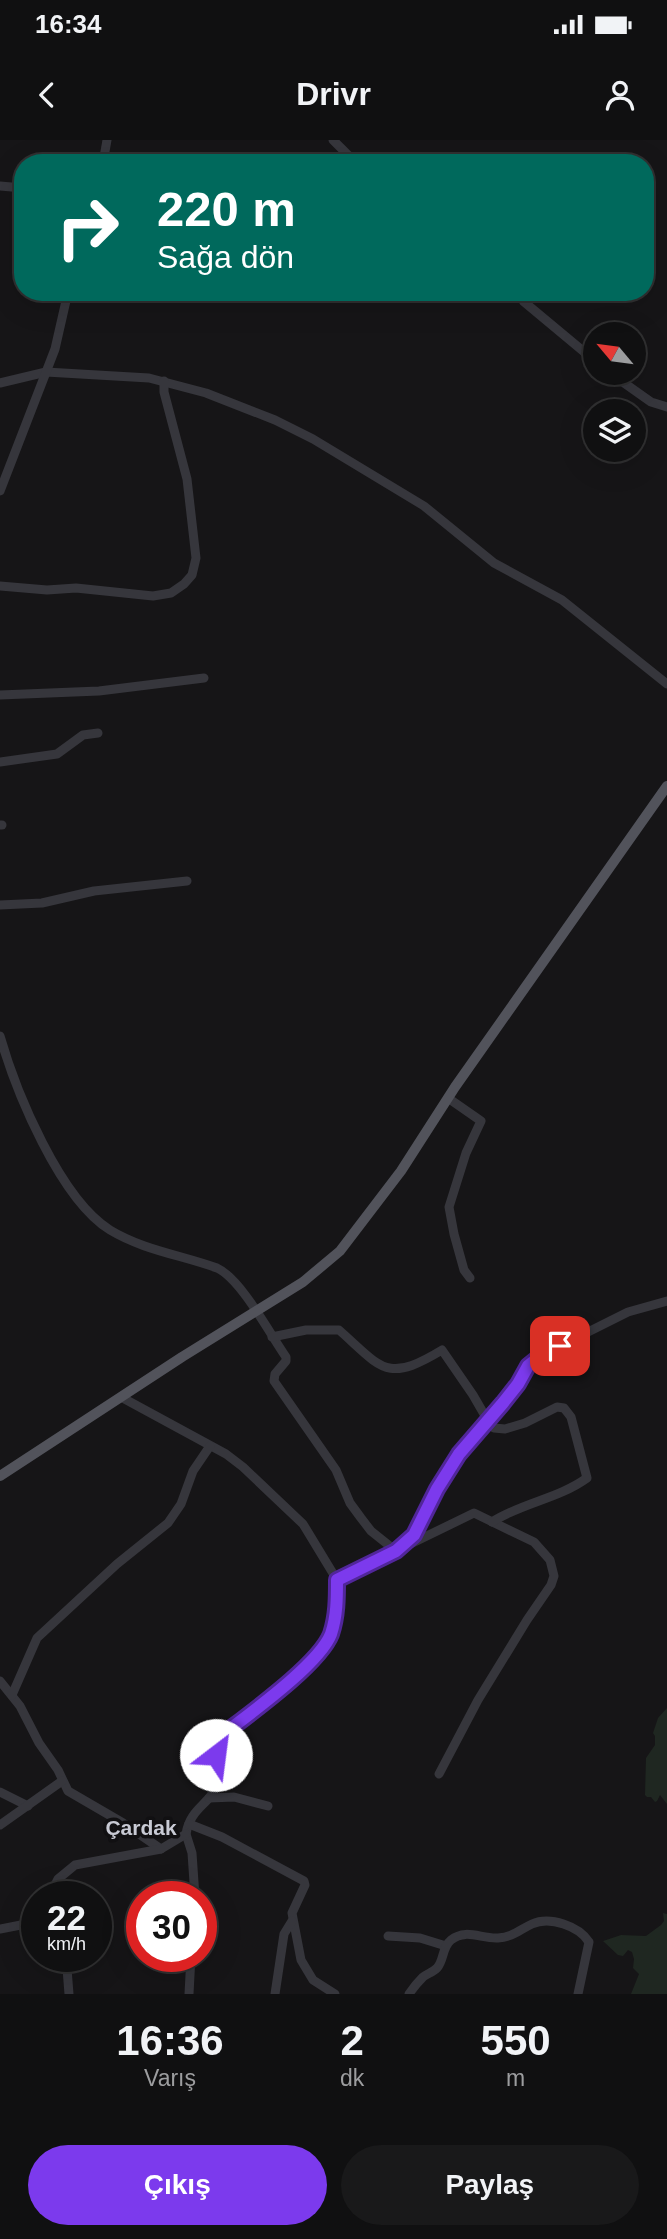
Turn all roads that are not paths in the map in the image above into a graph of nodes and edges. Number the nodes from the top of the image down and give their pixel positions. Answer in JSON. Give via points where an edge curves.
{"nodes":[{"id":1,"x":333,"y":140,"type":"edge"},
{"id":2,"x":347,"y":154,"type":"edge"},
{"id":3,"x":66,"y":301,"type":"edge"},
{"id":4,"x":523,"y":301,"type":"edge"},
{"id":5,"x":583,"y":352,"type":"edge"},
{"id":6,"x":46,"y":372,"type":"junction"},
{"id":7,"x":164,"y":381,"type":"junction"},
{"id":8,"x":0,"y":383,"type":"edge"},
{"id":9,"x":627,"y":385,"type":"edge"},
{"id":10,"x":667,"y":407,"type":"edge"},
{"id":11,"x":0,"y":491,"type":"edge"},
{"id":12,"x":0,"y":586,"type":"edge"},
{"id":13,"x":204,"y":678,"type":"dead end"},
{"id":14,"x":667,"y":684,"type":"edge"},
{"id":15,"x":0,"y":695,"type":"edge"},
{"id":16,"x":98,"y":733,"type":"dead end"},
{"id":17,"x":0,"y":762,"type":"edge"},
{"id":18,"x":667,"y":786,"type":"edge"},
{"id":19,"x":187,"y":881,"type":"dead end"},
{"id":20,"x":0,"y":905,"type":"edge"},
{"id":21,"x":0,"y":1036,"type":"edge"},
{"id":22,"x":448,"y":1098,"type":"junction"},
{"id":23,"x":470,"y":1278,"type":"dead end"},
{"id":24,"x":667,"y":1301,"type":"edge"},
{"id":25,"x":255,"y":1311,"type":"junction"},
{"id":26,"x":272,"y":1337,"type":"junction"},
{"id":27,"x":121,"y":1397,"type":"junction"},
{"id":28,"x":488,"y":1421,"type":"junction"},
{"id":29,"x":211,"y":1446,"type":"junction"},
{"id":30,"x":0,"y":1476,"type":"edge"},
{"id":31,"x":492,"y":1522,"type":"junction"},
{"id":32,"x":396,"y":1551,"type":"junction"},
{"id":33,"x":337,"y":1580,"type":"junction"},
{"id":34,"x":0,"y":1681,"type":"edge"},
{"id":35,"x":12,"y":1695,"type":"junction"},
{"id":36,"x":439,"y":1774,"type":"dead end"},
{"id":37,"x":62,"y":1781,"type":"junction"},
{"id":38,"x":0,"y":1793,"type":"edge"},
{"id":39,"x":209,"y":1798,"type":"junction"},
{"id":40,"x":28,"y":1806,"type":"junction"},
{"id":41,"x":268,"y":1806,"type":"dead end"},
{"id":42,"x":189,"y":1824,"type":"junction"},
{"id":43,"x":0,"y":1825,"type":"edge"},
{"id":44,"x":186,"y":1834,"type":"junction"},
{"id":45,"x":161,"y":1849,"type":"junction"},
{"id":46,"x":57,"y":1881,"type":"edge"},
{"id":47,"x":194,"y":1881,"type":"edge"},
{"id":48,"x":292,"y":1921,"type":"junction"},
{"id":49,"x":21,"y":1925,"type":"edge"},
{"id":50,"x":0,"y":1929,"type":"edge"},
{"id":51,"x":388,"y":1937,"type":"dead end"},
{"id":52,"x":446,"y":1946,"type":"junction"},
{"id":53,"x":67,"y":1972,"type":"edge"},
{"id":54,"x":190,"y":1972,"type":"edge"},
{"id":55,"x":69,"y":1994,"type":"edge"},
{"id":56,"x":189,"y":1994,"type":"edge"},
{"id":57,"x":275,"y":1994,"type":"edge"},
{"id":58,"x":335,"y":1994,"type":"edge"},
{"id":59,"x":409,"y":1994,"type":"edge"},
{"id":60,"x":578,"y":1994,"type":"edge"}],
"edges":[{"from":1,"to":2,"type":"street"},
{"from":3,"to":6,"type":"street"},
{"from":4,"to":5,"type":"street"},
{"from":6,"to":7,"type":"street"},
{"from":6,"to":8,"type":"street"},
{"from":6,"to":11,"type":"street"},
{"from":7,"to":12,"type":"street","via":[[187,479],[196,558],[192,575],[170,593],[153,596]]},
{"from":7,"to":14,"type":"street","via":[[275,420],[402,491],[494,562],[562,600]]},
{"from":9,"to":10,"type":"street"},
{"from":13,"to":15,"type":"street","via":[[99,691]]},
{"from":16,"to":17,"type":"street","via":[[83,735],[57,754]]},
{"from":18,"to":22,"type":"main road"},
{"from":19,"to":20,"type":"street"},
{"from":21,"to":25,"type":"street","via":[[31,1119],[87,1211],[128,1240],[224,1271]]},
{"from":22,"to":23,"type":"street","via":[[481,1121],[450,1207],[464,1270]]},
{"from":22,"to":25,"type":"main road","via":[[401,1171],[340,1251],[303,1282]]},
{"from":24,"to":28,"type":"street","via":[[628,1312],[544,1353],[528,1366]]},
{"from":25,"to":26,"type":"street"},
{"from":25,"to":27,"type":"main road"},
{"from":26,"to":28,"type":"street","via":[[339,1330],[377,1364],[393,1371],[442,1350]]},
{"from":26,"to":32,"type":"street","via":[[286,1361],[274,1381],[336,1470],[361,1518]]},
{"from":27,"to":29,"type":"street"},
{"from":27,"to":30,"type":"main road"},
{"from":28,"to":31,"type":"street","via":[[494,1428],[505,1429],[564,1408],[571,1417],[587,1478]]},
{"from":28,"to":32,"type":"street","via":[[459,1454],[414,1535]]},
{"from":29,"to":33,"type":"street","via":[[243,1467],[303,1524]]},
{"from":29,"to":35,"type":"street","via":[[193,1471],[168,1523],[37,1638]]},
{"from":31,"to":32,"type":"street","via":[[474,1513]]},
{"from":31,"to":36,"type":"street","via":[[534,1542],[550,1560],[554,1576]]},
{"from":32,"to":33,"type":"street"},
{"from":33,"to":39,"type":"street","via":[[337,1605],[327,1641],[279,1690],[217,1739],[218,1781]]},
{"from":34,"to":35,"type":"street"},
{"from":35,"to":37,"type":"street"},
{"from":37,"to":40,"type":"street"},
{"from":37,"to":45,"type":"street","via":[[68,1791]]},
{"from":38,"to":40,"type":"street"},
{"from":39,"to":41,"type":"street","via":[[234,1797]]},
{"from":39,"to":42,"type":"street"},
{"from":40,"to":43,"type":"street"},
{"from":42,"to":44,"type":"street"},
{"from":42,"to":48,"type":"street","via":[[304,1881]]},
{"from":44,"to":45,"type":"street"},
{"from":44,"to":47,"type":"street"},
{"from":45,"to":46,"type":"street","via":[[75,1865]]},
{"from":48,"to":57,"type":"street","via":[[284,1934]]},
{"from":48,"to":58,"type":"street","via":[[309,1976]]},
{"from":49,"to":50,"type":"street"},
{"from":51,"to":52,"type":"street","via":[[420,1938]]},
{"from":52,"to":59,"type":"street","via":[[438,1968]]},
{"from":52,"to":60,"type":"street","via":[[466,1933],[511,1937],[539,1922],[574,1927],[589,1942]]},
{"from":53,"to":55,"type":"street"},
{"from":54,"to":56,"type":"street"}]}
